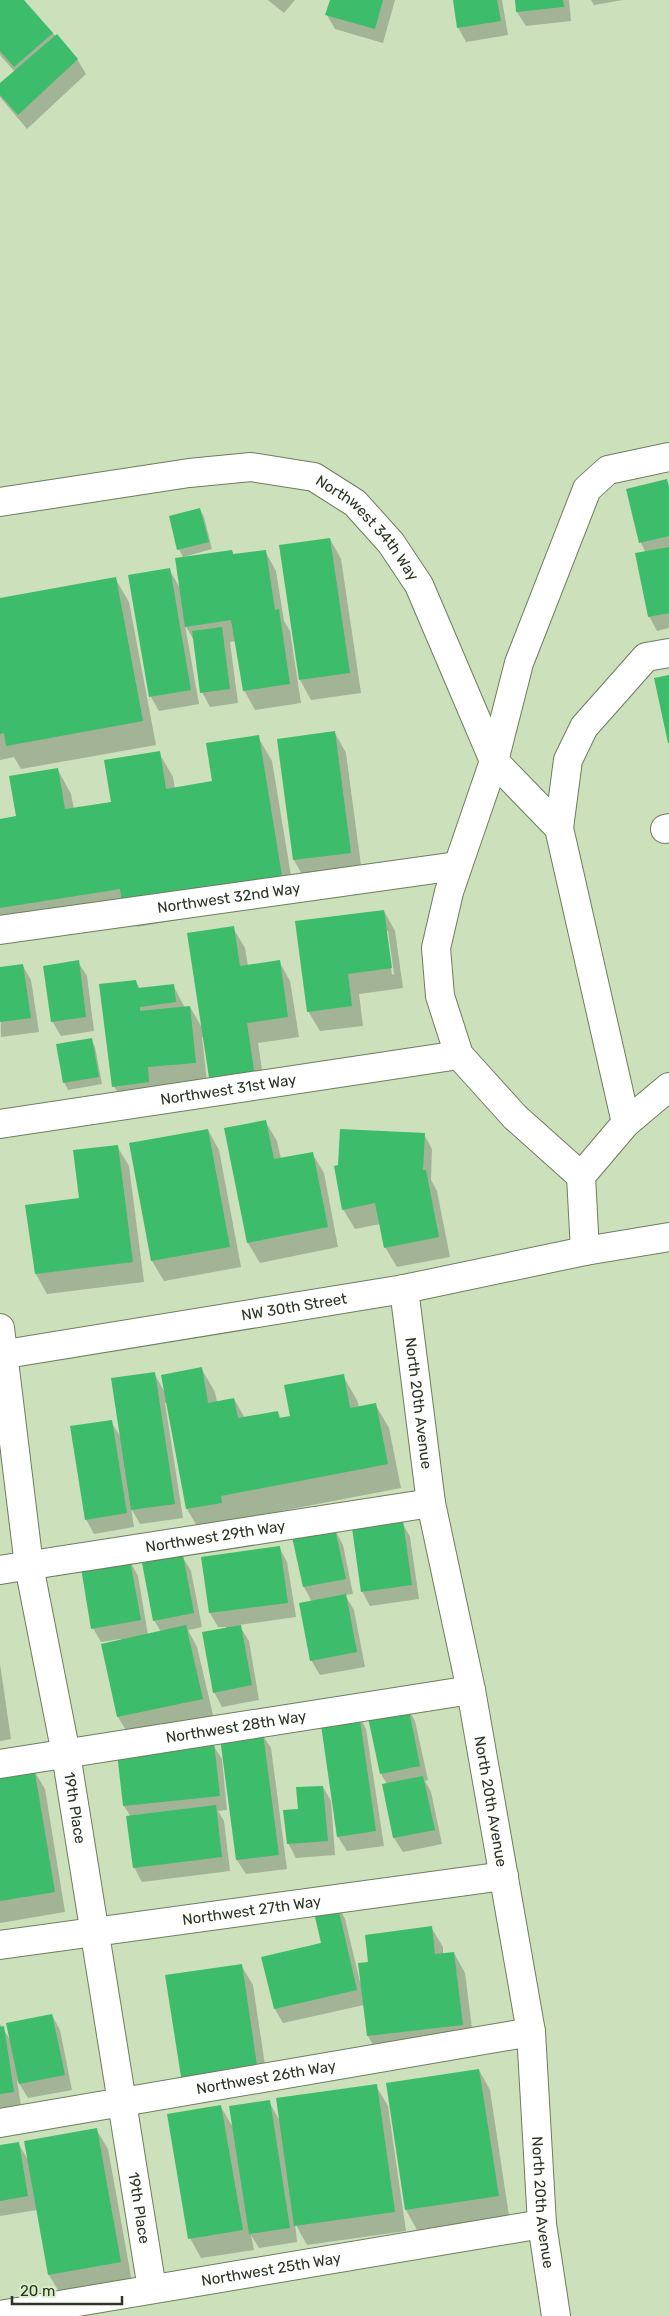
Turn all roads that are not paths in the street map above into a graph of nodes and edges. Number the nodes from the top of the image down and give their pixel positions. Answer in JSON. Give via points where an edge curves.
{"nodes":[{"id":1,"x":669,"y":457,"type":"edge"},
{"id":2,"x":0,"y":502,"type":"edge"},
{"id":3,"x":669,"y":652,"type":"edge"},
{"id":4,"x":494,"y":761,"type":"junction"},
{"id":5,"x":559,"y":828,"type":"junction"},
{"id":6,"x":457,"y":866,"type":"junction"},
{"id":7,"x":0,"y":930,"type":"edge"},
{"id":8,"x":458,"y":1055,"type":"junction"},
{"id":9,"x":669,"y":1087,"type":"edge"},
{"id":10,"x":626,"y":1123,"type":"junction"},
{"id":11,"x":0,"y":1124,"type":"edge"},
{"id":12,"x":581,"y":1176,"type":"junction"},
{"id":13,"x":669,"y":1237,"type":"edge"},
{"id":14,"x":585,"y":1251,"type":"junction"},
{"id":15,"x":404,"y":1289,"type":"junction"},
{"id":16,"x":1,"y":1346,"type":"edge"},
{"id":17,"x":431,"y":1503,"type":"junction"},
{"id":18,"x":29,"y":1566,"type":"junction"},
{"id":19,"x":0,"y":1570,"type":"edge"},
{"id":20,"x":471,"y":1690,"type":"junction"},
{"id":21,"x":66,"y":1754,"type":"junction"},
{"id":22,"x":0,"y":1764,"type":"edge"},
{"id":23,"x":504,"y":1876,"type":"junction"},
{"id":24,"x":95,"y":1931,"type":"junction"},
{"id":25,"x":0,"y":1945,"type":"edge"},
{"id":26,"x":531,"y":2032,"type":"junction"},
{"id":27,"x":122,"y":2101,"type":"junction"},
{"id":28,"x":0,"y":2123,"type":"edge"},
{"id":29,"x":542,"y":2224,"type":"junction"},
{"id":30,"x":152,"y":2289,"type":"junction"},
{"id":31,"x":0,"y":2315,"type":"edge"},
{"id":32,"x":556,"y":2316,"type":"edge"}],
"edges":[{"from":1,"to":4,"type":"street","via":[[608,470],[587,489],[519,663]]},
{"from":2,"to":4,"type":"street","name":"Northwest 34th Way","via":[[251,467],[314,477],[355,503],[391,543],[419,585]]},
{"from":3,"to":5,"type":"street","via":[[646,657],[584,727],[568,760]]},
{"from":4,"to":5,"type":"street","name":"Northwest 34th Way"},
{"from":4,"to":6,"type":"street"},
{"from":5,"to":10,"type":"street"},
{"from":6,"to":7,"type":"street","name":"Northwest 32nd Way"},
{"from":6,"to":8,"type":"street","via":[[436,948],[440,996]]},
{"from":8,"to":11,"type":"street","name":"Northwest 31st Way"},
{"from":8,"to":12,"type":"street","via":[[515,1117]]},
{"from":9,"to":10,"type":"street"},
{"from":10,"to":12,"type":"street"},
{"from":12,"to":14,"type":"street"},
{"from":13,"to":14,"type":"street","name":"NW 30th Street"},
{"from":14,"to":15,"type":"street","name":"NW 30th Street"},
{"from":15,"to":16,"type":"street","name":"NW 30th Street"},
{"from":15,"to":17,"type":"street","name":"North 20th Avenue"},
{"from":16,"to":18,"type":"street","name":"19th Place"},
{"from":17,"to":18,"type":"street","name":"Northwest 29th Way"},
{"from":17,"to":20,"type":"street","name":"North 20th Avenue"},
{"from":18,"to":19,"type":"street","name":"Northwest 29th Way"},
{"from":18,"to":21,"type":"street","name":"19th Place"},
{"from":20,"to":21,"type":"street","name":"Northwest 28th Way"},
{"from":20,"to":23,"type":"street","name":"North 20th Avenue"},
{"from":21,"to":22,"type":"street","name":"Northwest 28th Way"},
{"from":21,"to":24,"type":"street","name":"19th Place"},
{"from":23,"to":24,"type":"street","name":"Northwest 27th Way"},
{"from":23,"to":26,"type":"street","name":"North 20th Avenue"},
{"from":24,"to":25,"type":"street","name":"Northwest 27th Way"},
{"from":24,"to":27,"type":"street","name":"19th Place"},
{"from":26,"to":27,"type":"street","name":"Northwest 26th Way"},
{"from":26,"to":29,"type":"street","name":"North 20th Avenue"},
{"from":27,"to":28,"type":"street","name":"Northwest 26th Way"},
{"from":27,"to":30,"type":"street","name":"19th Place"},
{"from":29,"to":30,"type":"street","name":"Northwest 25th Way"},
{"from":29,"to":32,"type":"street","name":"North 20th Avenue"},
{"from":30,"to":31,"type":"street","name":"Northwest 25th Way"}]}
